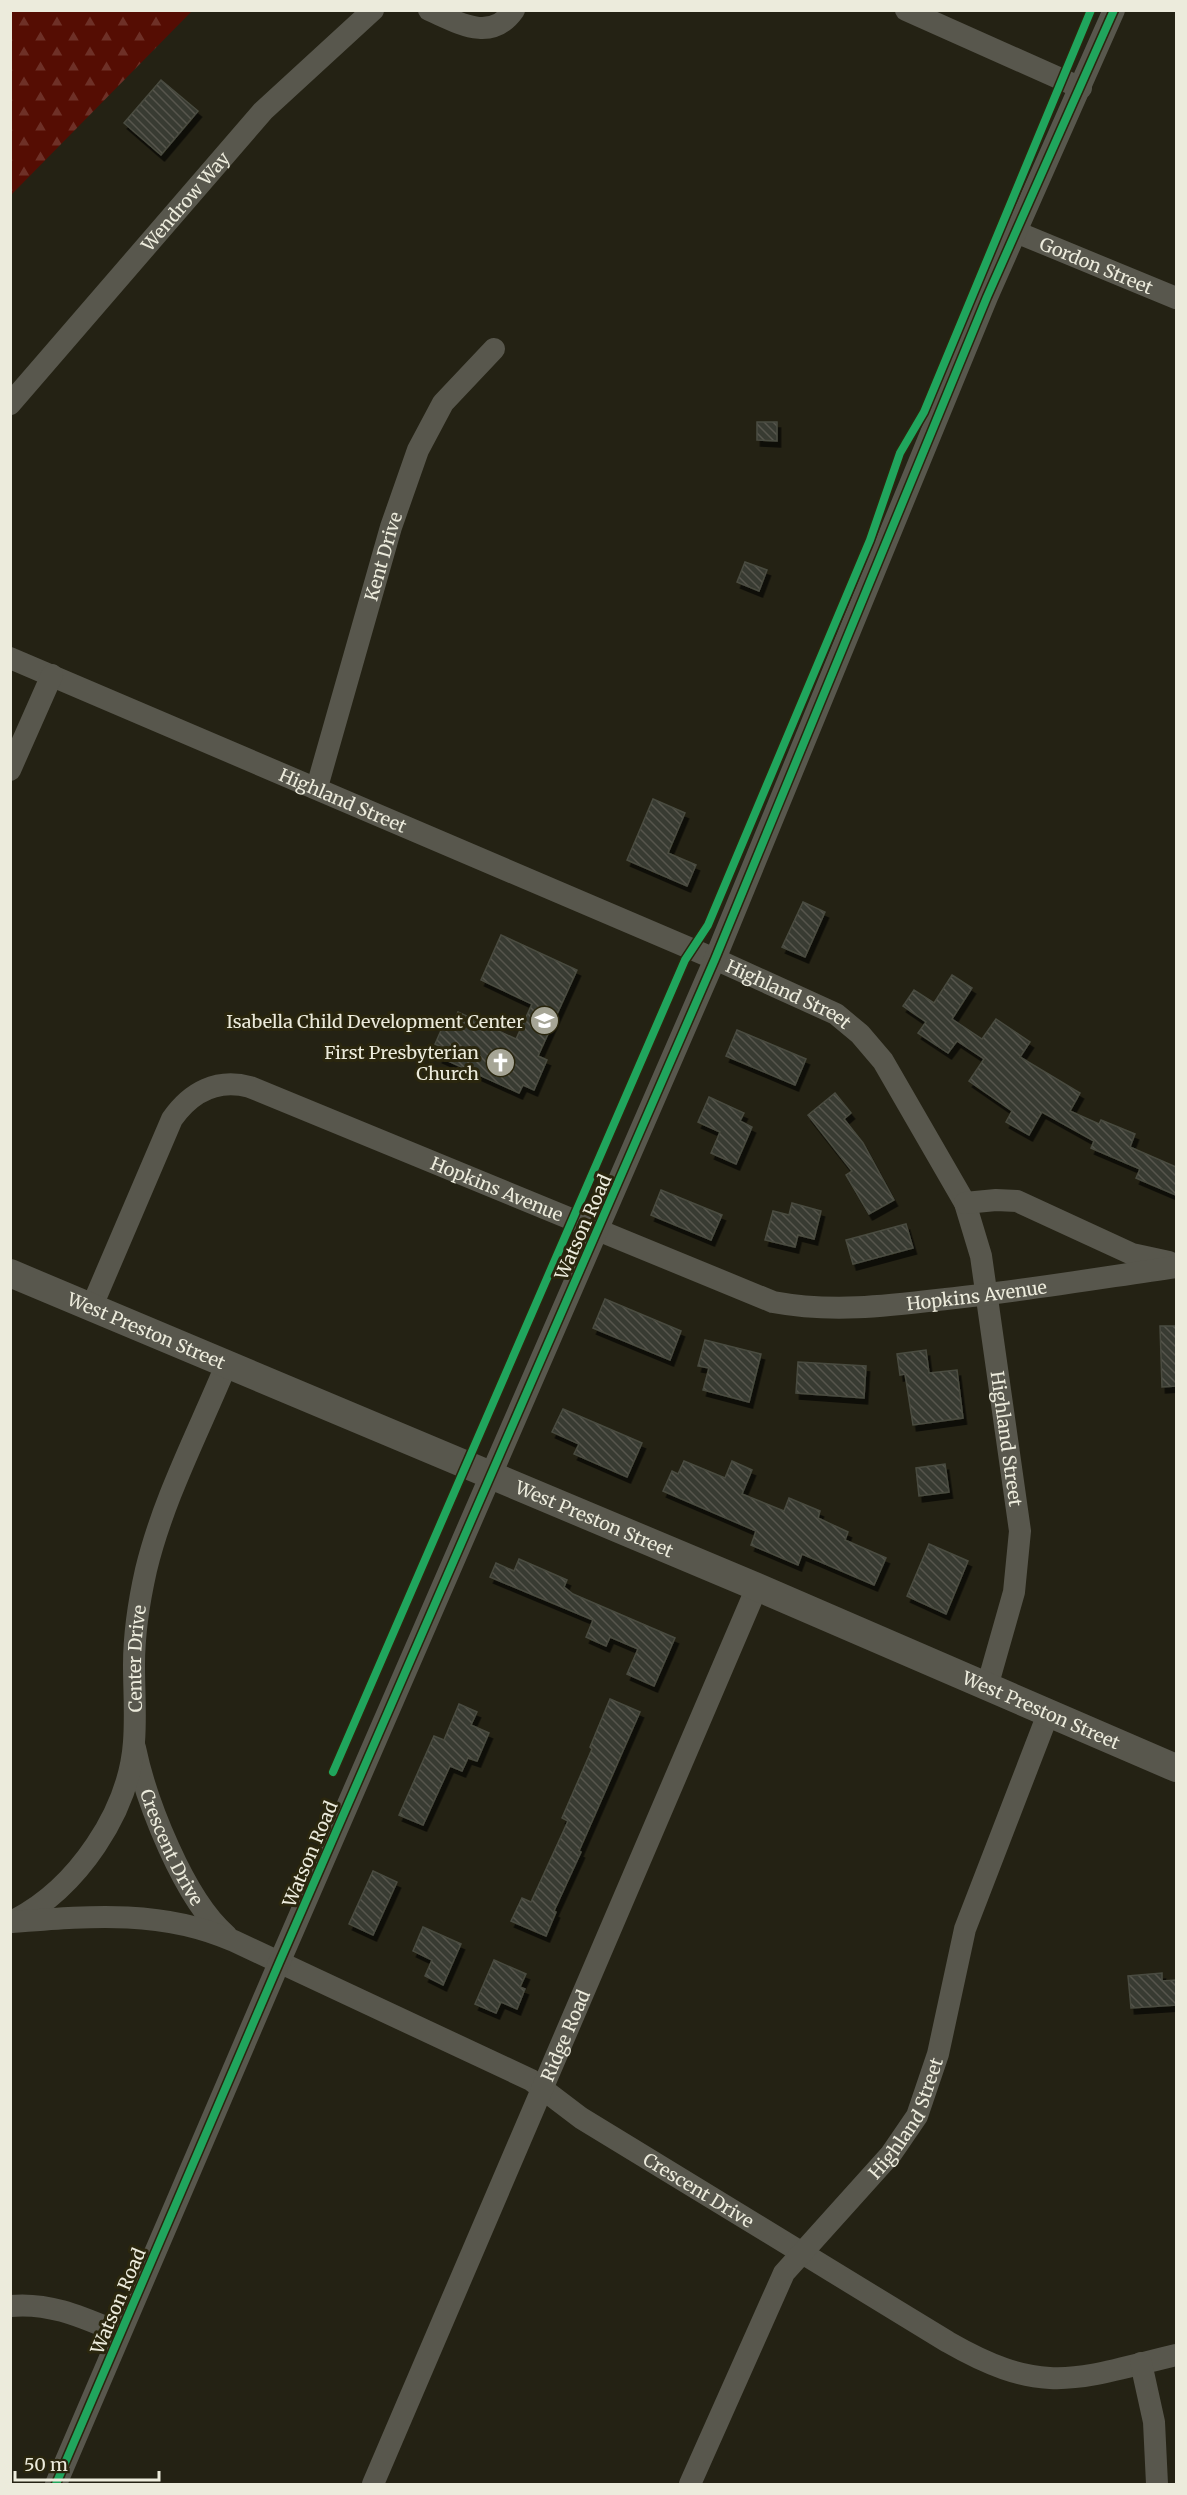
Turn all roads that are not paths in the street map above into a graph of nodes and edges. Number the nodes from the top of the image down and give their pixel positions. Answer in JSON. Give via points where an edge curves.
{"nodes":[{"id":1,"x":373,"y":10,"type":"edge"},
{"id":2,"x":429,"y":10,"type":"edge"},
{"id":3,"x":514,"y":10,"type":"edge"},
{"id":4,"x":906,"y":10,"type":"edge"},
{"id":5,"x":1114,"y":10,"type":"edge"},
{"id":6,"x":924,"y":16,"type":"edge"},
{"id":7,"x":1081,"y":87,"type":"junction"},
{"id":8,"x":1016,"y":232,"type":"junction"},
{"id":9,"x":1176,"y":297,"type":"edge"},
{"id":10,"x":494,"y":349,"type":"dead end"},
{"id":11,"x":10,"y":404,"type":"edge"},
{"id":12,"x":10,"y":658,"type":"edge"},
{"id":13,"x":52,"y":675,"type":"junction"},
{"id":14,"x":10,"y":770,"type":"edge"},
{"id":15,"x":317,"y":787,"type":"junction"},
{"id":16,"x":715,"y":959,"type":"junction"},
{"id":17,"x":965,"y":1203,"type":"junction"},
{"id":18,"x":598,"y":1231,"type":"junction"},
{"id":19,"x":1176,"y":1265,"type":"edge"},
{"id":20,"x":10,"y":1273,"type":"edge"},
{"id":21,"x":987,"y":1295,"type":"junction"},
{"id":22,"x":92,"y":1306,"type":"junction"},
{"id":23,"x":227,"y":1363,"type":"junction"},
{"id":24,"x":491,"y":1474,"type":"junction"},
{"id":25,"x":758,"y":1587,"type":"junction"},
{"id":26,"x":987,"y":1687,"type":"junction"},
{"id":27,"x":1048,"y":1714,"type":"junction"},
{"id":28,"x":134,"y":1741,"type":"junction"},
{"id":29,"x":1176,"y":1768,"type":"edge"},
{"id":30,"x":11,"y":1922,"type":"edge"},
{"id":31,"x":234,"y":1941,"type":"junction"},
{"id":32,"x":279,"y":1963,"type":"junction"},
{"id":33,"x":542,"y":2087,"type":"junction"},
{"id":34,"x":802,"y":2252,"type":"junction"},
{"id":35,"x":10,"y":2306,"type":"edge"},
{"id":36,"x":120,"y":2333,"type":"junction"},
{"id":37,"x":1176,"y":2355,"type":"edge"},
{"id":38,"x":1141,"y":2363,"type":"junction"},
{"id":39,"x":56,"y":2484,"type":"edge"},
{"id":40,"x":373,"y":2484,"type":"edge"},
{"id":41,"x":690,"y":2484,"type":"edge"},
{"id":42,"x":1157,"y":2484,"type":"edge"}],
"edges":[{"from":1,"to":11,"type":"street","name":"Wendrow Way","via":[[263,111]]},
{"from":2,"to":3,"type":"street","via":[[482,29],[503,23]]},
{"from":4,"to":6,"type":"street"},
{"from":5,"to":7,"type":"street","name":"Watson Road"},
{"from":6,"to":7,"type":"street"},
{"from":7,"to":8,"type":"street","name":"Watson Road"},
{"from":8,"to":9,"type":"street","name":"Gordon Street"},
{"from":8,"to":16,"type":"street","name":"Watson Road"},
{"from":10,"to":15,"type":"street","name":"Kent Drive","via":[[443,403],[417,450]]},
{"from":12,"to":13,"type":"street","name":"Highland Street"},
{"from":13,"to":14,"type":"street"},
{"from":13,"to":15,"type":"street","name":"Highland Street"},
{"from":15,"to":16,"type":"street","name":"Highland Street"},
{"from":16,"to":17,"type":"street","name":"Highland Street","via":[[836,1014],[860,1034],[883,1061]]},
{"from":16,"to":18,"type":"street","name":"Watson Road"},
{"from":17,"to":19,"type":"street","name":"Hopkins Avenue","via":[[1017,1201],[1132,1254]]},
{"from":17,"to":21,"type":"street","name":"Highland Street","via":[[977,1238]]},
{"from":18,"to":21,"type":"street","name":"Hopkins Avenue","via":[[755,1296],[801,1307],[858,1309]]},
{"from":18,"to":22,"type":"street","name":"Hopkins Avenue","via":[[250,1087],[215,1085],[194,1095],[171,1119]]},
{"from":18,"to":24,"type":"street","name":"Watson Road"},
{"from":19,"to":21,"type":"street","name":"Hopkins Avenue"},
{"from":20,"to":22,"type":"street","name":"West Preston Street"},
{"from":21,"to":26,"type":"street","name":"Highland Street","via":[[1020,1545],[1011,1606]]},
{"from":22,"to":23,"type":"street","name":"West Preston Street"},
{"from":23,"to":24,"type":"street","name":"West Preston Street"},
{"from":23,"to":28,"type":"street","name":"Center Drive","via":[[169,1500],[146,1570],[137,1623]]},
{"from":24,"to":25,"type":"street","name":"West Preston Street"},
{"from":24,"to":32,"type":"street","name":"Watson Road"},
{"from":25,"to":26,"type":"street","name":"West Preston Street"},
{"from":25,"to":33,"type":"street","name":"Ridge Road"},
{"from":26,"to":27,"type":"street","name":"West Preston Street"},
{"from":27,"to":29,"type":"street","name":"West Preston Street"},
{"from":27,"to":34,"type":"street","name":"Highland Street","via":[[965,1929],[938,2054],[917,2116],[891,2154]]},
{"from":28,"to":30,"type":"street","name":"Center Drive","via":[[118,1803],[90,1852],[50,1895]]},
{"from":28,"to":31,"type":"street","name":"Crescent Drive","via":[[147,1789],[181,1871],[202,1908]]},
{"from":30,"to":31,"type":"street","name":"Crescent Drive","via":[[141,1917],[202,1928]]},
{"from":31,"to":32,"type":"street","name":"Crescent Drive"},
{"from":32,"to":33,"type":"street","name":"Crescent Drive"},
{"from":32,"to":36,"type":"street","name":"Watson Road"},
{"from":33,"to":34,"type":"street","name":"Crescent Drive","via":[[581,2118]]},
{"from":33,"to":40,"type":"street","name":"Ridge Road"},
{"from":34,"to":38,"type":"street","name":"Crescent Drive","via":[[948,2342],[1003,2369],[1033,2378],[1069,2379]]},
{"from":34,"to":41,"type":"street","name":"Highland Street","via":[[779,2282]]},
{"from":35,"to":36,"type":"street","via":[[62,2309]]},
{"from":36,"to":39,"type":"street","name":"Watson Road"},
{"from":37,"to":38,"type":"street","name":"Crescent Drive"},
{"from":38,"to":42,"type":"street","via":[[1154,2422]]}]}
